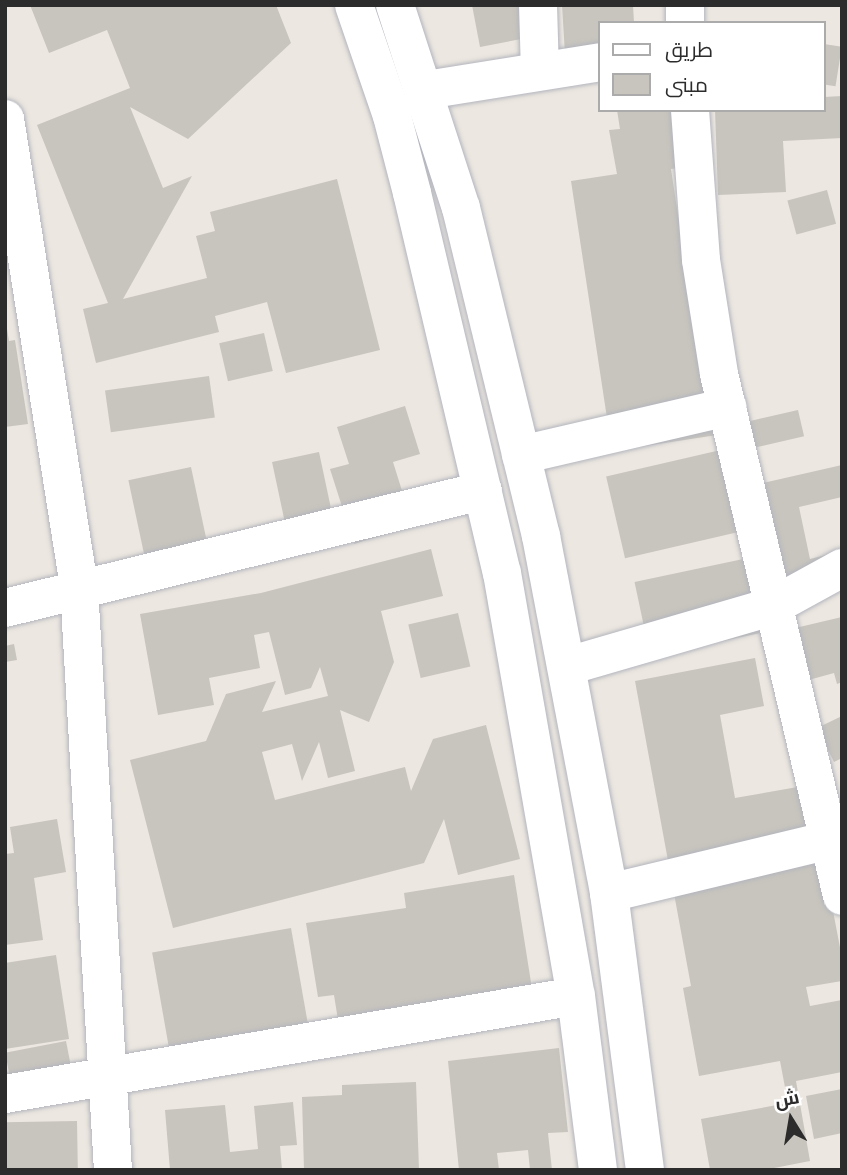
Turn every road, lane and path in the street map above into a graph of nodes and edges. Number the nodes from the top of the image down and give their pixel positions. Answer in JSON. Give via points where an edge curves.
{"nodes":[{"id":1,"x":354,"y":5,"type":"edge"},
{"id":2,"x":395,"y":5,"type":"edge"},
{"id":3,"x":538,"y":5,"type":"edge"},
{"id":4,"x":598,"y":62,"type":"edge"},
{"id":5,"x":540,"y":71,"type":"junction"},
{"id":6,"x":426,"y":90,"type":"junction"},
{"id":7,"x":690,"y":112,"type":"edge"},
{"id":8,"x":5,"y":119,"type":"edge"},
{"id":9,"x":727,"y":407,"type":"junction"},
{"id":10,"x":522,"y":455,"type":"junction"},
{"id":11,"x":483,"y":491,"type":"junction"},
{"id":12,"x":842,"y":568,"type":"edge"},
{"id":13,"x":79,"y":588,"type":"junction"},
{"id":14,"x":771,"y":607,"type":"junction"},
{"id":15,"x":5,"y":608,"type":"edge"},
{"id":16,"x":568,"y":666,"type":"junction"},
{"id":17,"x":834,"y":836,"type":"edge"},
{"id":18,"x":609,"y":893,"type":"junction"},
{"id":19,"x":842,"y":896,"type":"edge"},
{"id":20,"x":576,"y":996,"type":"junction"},
{"id":21,"x":108,"y":1077,"type":"junction"},
{"id":22,"x":5,"y":1094,"type":"edge"},
{"id":23,"x":113,"y":1170,"type":"edge"},
{"id":24,"x":598,"y":1170,"type":"edge"},
{"id":25,"x":645,"y":1170,"type":"edge"}],
"edges":[{"from":1,"to":11,"type":"street","via":[[392,116]]},
{"from":2,"to":6,"type":"street"},
{"from":3,"to":5,"type":"street"},
{"from":4,"to":5,"type":"street"},
{"from":5,"to":6,"type":"street"},
{"from":6,"to":10,"type":"street","via":[[461,208]]},
{"from":7,"to":9,"type":"street","via":[[701,260]]},
{"from":8,"to":13,"type":"street"},
{"from":9,"to":10,"type":"street"},
{"from":9,"to":14,"type":"street"},
{"from":10,"to":16,"type":"street"},
{"from":11,"to":13,"type":"street"},
{"from":11,"to":20,"type":"street","via":[[502,573]]},
{"from":12,"to":14,"type":"street"},
{"from":13,"to":15,"type":"street"},
{"from":13,"to":21,"type":"street"},
{"from":14,"to":16,"type":"street"},
{"from":14,"to":17,"type":"street"},
{"from":16,"to":18,"type":"street"},
{"from":17,"to":18,"type":"street"},
{"from":17,"to":19,"type":"street"},
{"from":18,"to":25,"type":"street"},
{"from":20,"to":21,"type":"street"},
{"from":20,"to":24,"type":"street"},
{"from":21,"to":22,"type":"street"},
{"from":21,"to":23,"type":"street"}]}
